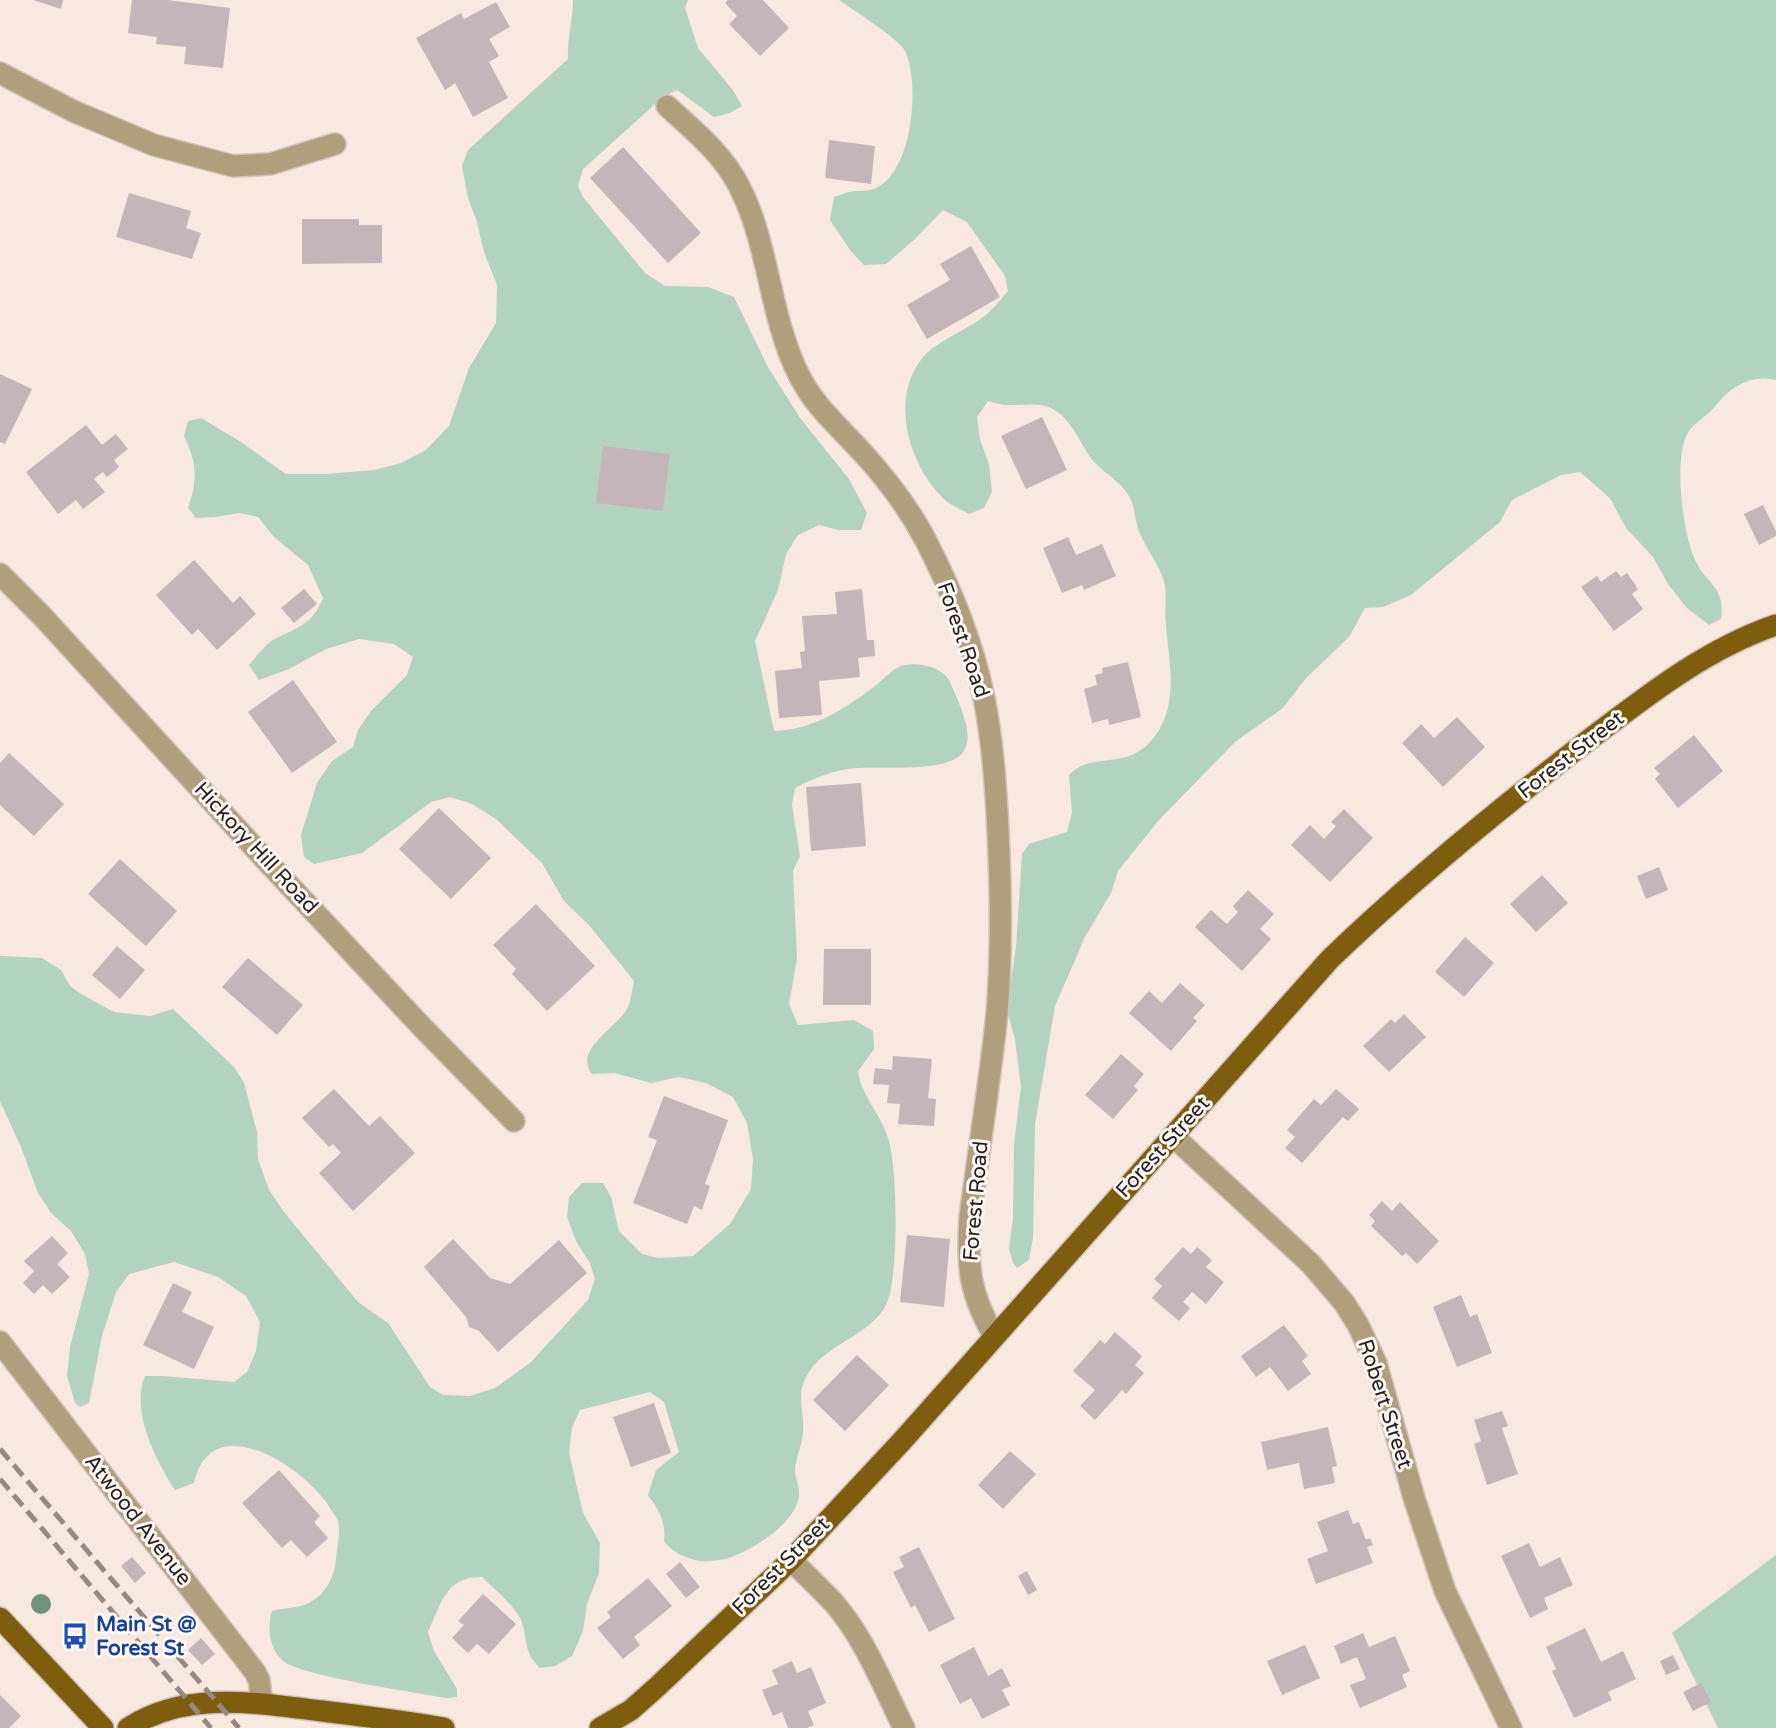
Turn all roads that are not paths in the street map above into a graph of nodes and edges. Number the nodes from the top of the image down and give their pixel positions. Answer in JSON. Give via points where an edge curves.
{"nodes":[{"id":1,"x":0,"y":73,"type":"edge"},
{"id":2,"x":667,"y":106,"type":"dead end"},
{"id":3,"x":335,"y":144,"type":"dead end"},
{"id":4,"x":0,"y":574,"type":"edge"},
{"id":5,"x":1776,"y":625,"type":"edge"},
{"id":6,"x":514,"y":1121,"type":"dead end"},
{"id":7,"x":1173,"y":1136,"type":"junction"},
{"id":8,"x":994,"y":1336,"type":"junction"},
{"id":9,"x":0,"y":1342,"type":"edge"},
{"id":10,"x":791,"y":1560,"type":"junction"},
{"id":11,"x":0,"y":1618,"type":"edge"},
{"id":12,"x":261,"y":1703,"type":"junction"},
{"id":13,"x":103,"y":1728,"type":"edge"},
{"id":14,"x":128,"y":1728,"type":"edge"},
{"id":15,"x":444,"y":1728,"type":"edge"},
{"id":16,"x":600,"y":1728,"type":"edge"},
{"id":17,"x":904,"y":1728,"type":"edge"},
{"id":18,"x":1511,"y":1728,"type":"edge"}],
"edges":[{"from":1,"to":3,"type":"street","via":[[73,111],[154,145],[233,166],[270,164]]},
{"from":2,"to":8,"type":"street","name":"Forest Road","via":[[715,151],[739,186],[796,370],[816,402],[910,513],[958,614],[977,670],[989,722],[997,799],[1000,943],[997,1011],[968,1250],[975,1298]]},
{"from":4,"to":6,"type":"street","name":"Hickory Hill Road"},
{"from":5,"to":7,"type":"main road","name":"Forest Street","via":[[1704,657],[1644,698],[1426,871],[1330,959]]},
{"from":7,"to":8,"type":"main road","name":"Forest Street"},
{"from":7,"to":18,"type":"street","name":"Robert Street","via":[[1311,1265],[1358,1325],[1376,1363],[1445,1591]]},
{"from":8,"to":10,"type":"main road","name":"Forest Street"},
{"from":9,"to":12,"type":"street","name":"Atwood Avenue","via":[[255,1672]]},
{"from":10,"to":16,"type":"main road","name":"Forest Street","via":[[631,1710]]},
{"from":10,"to":17,"type":"street","via":[[848,1623]]},
{"from":11,"to":13,"type":"main road"},
{"from":12,"to":14,"type":"main road","via":[[191,1704],[151,1715]]},
{"from":12,"to":15,"type":"main road"}]}
